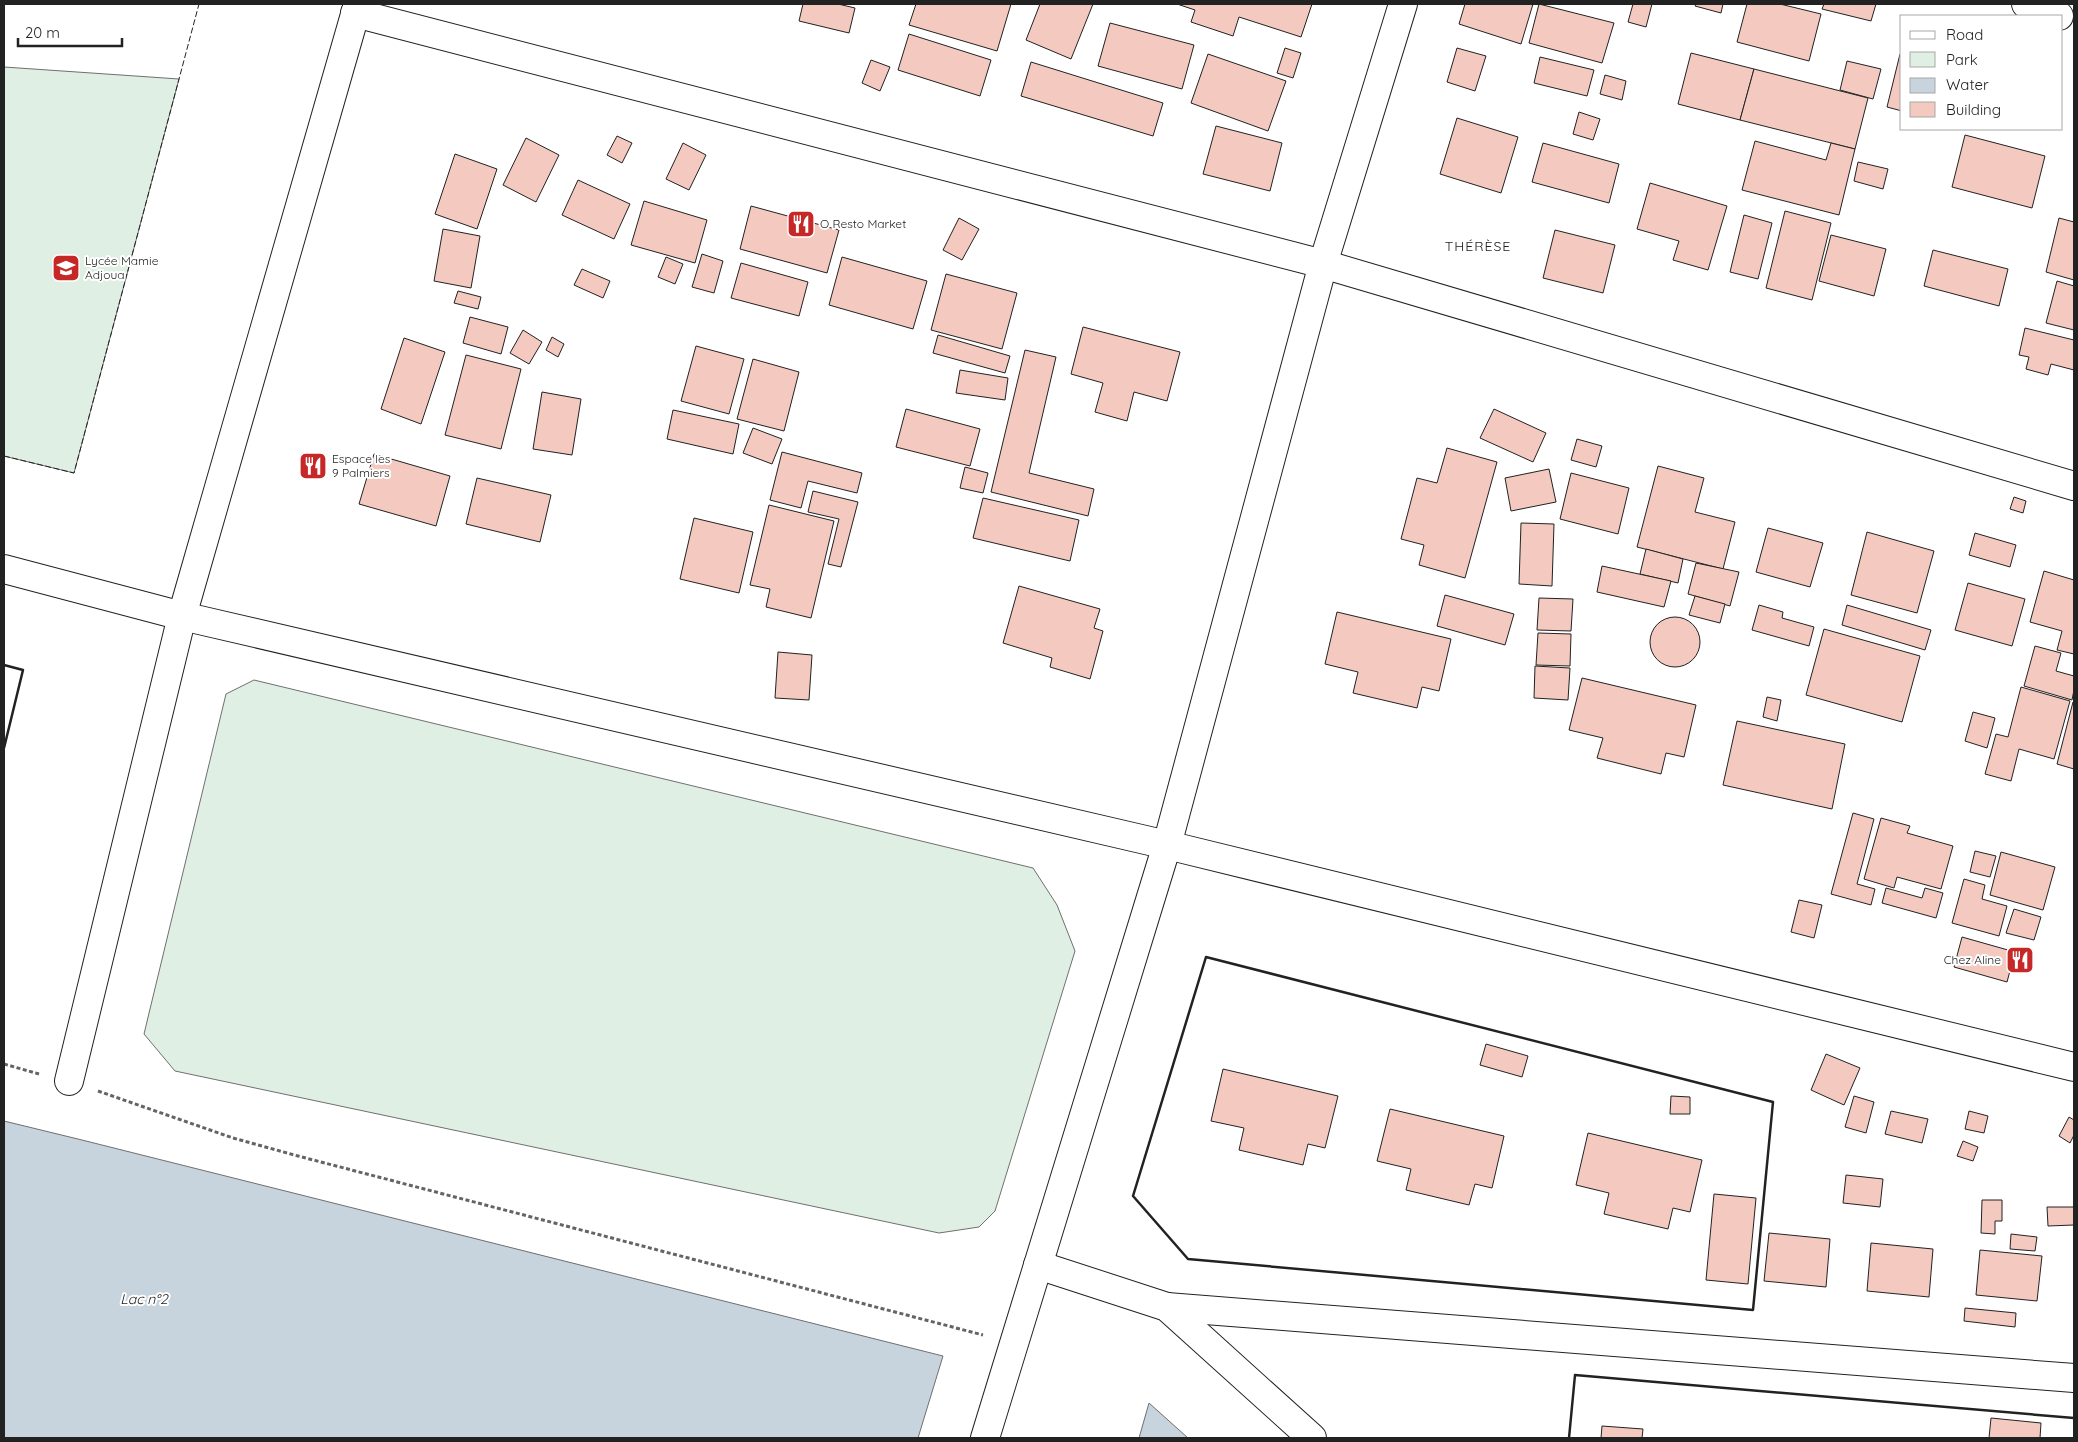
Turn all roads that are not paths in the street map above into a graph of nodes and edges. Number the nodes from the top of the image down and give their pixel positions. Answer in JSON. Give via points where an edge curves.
{"nodes":[{"id":1,"x":1402,"y":4,"type":"edge"},
{"id":2,"x":2026,"y":4,"type":"edge"},
{"id":3,"x":357,"y":8,"type":"edge"},
{"id":4,"x":2055,"y":15,"type":"edge"},
{"id":5,"x":1323,"y":264,"type":"junction"},
{"id":6,"x":2074,"y":486,"type":"edge"},
{"id":7,"x":4,"y":569,"type":"edge"},
{"id":8,"x":182,"y":616,"type":"junction"},
{"id":9,"x":1167,"y":845,"type":"junction"},
{"id":10,"x":2074,"y":1067,"type":"edge"},
{"id":11,"x":68,"y":1081,"type":"road end"},
{"id":12,"x":1038,"y":1265,"type":"junction"},
{"id":13,"x":1167,"y":1307,"type":"junction"},
{"id":14,"x":2074,"y":1378,"type":"edge"},
{"id":15,"x":985,"y":1438,"type":"edge"},
{"id":16,"x":1312,"y":1438,"type":"edge"}],
"edges":[{"from":1,"to":5,"type":"street"},
{"from":2,"to":4,"type":"street"},
{"from":3,"to":5,"type":"street"},
{"from":3,"to":8,"type":"street"},
{"from":5,"to":6,"type":"street"},
{"from":5,"to":9,"type":"street"},
{"from":7,"to":8,"type":"street"},
{"from":8,"to":9,"type":"street"},
{"from":8,"to":11,"type":"street"},
{"from":9,"to":10,"type":"street"},
{"from":9,"to":12,"type":"street"},
{"from":12,"to":13,"type":"street"},
{"from":12,"to":15,"type":"street"},
{"from":13,"to":14,"type":"street"},
{"from":13,"to":16,"type":"street"}]}
